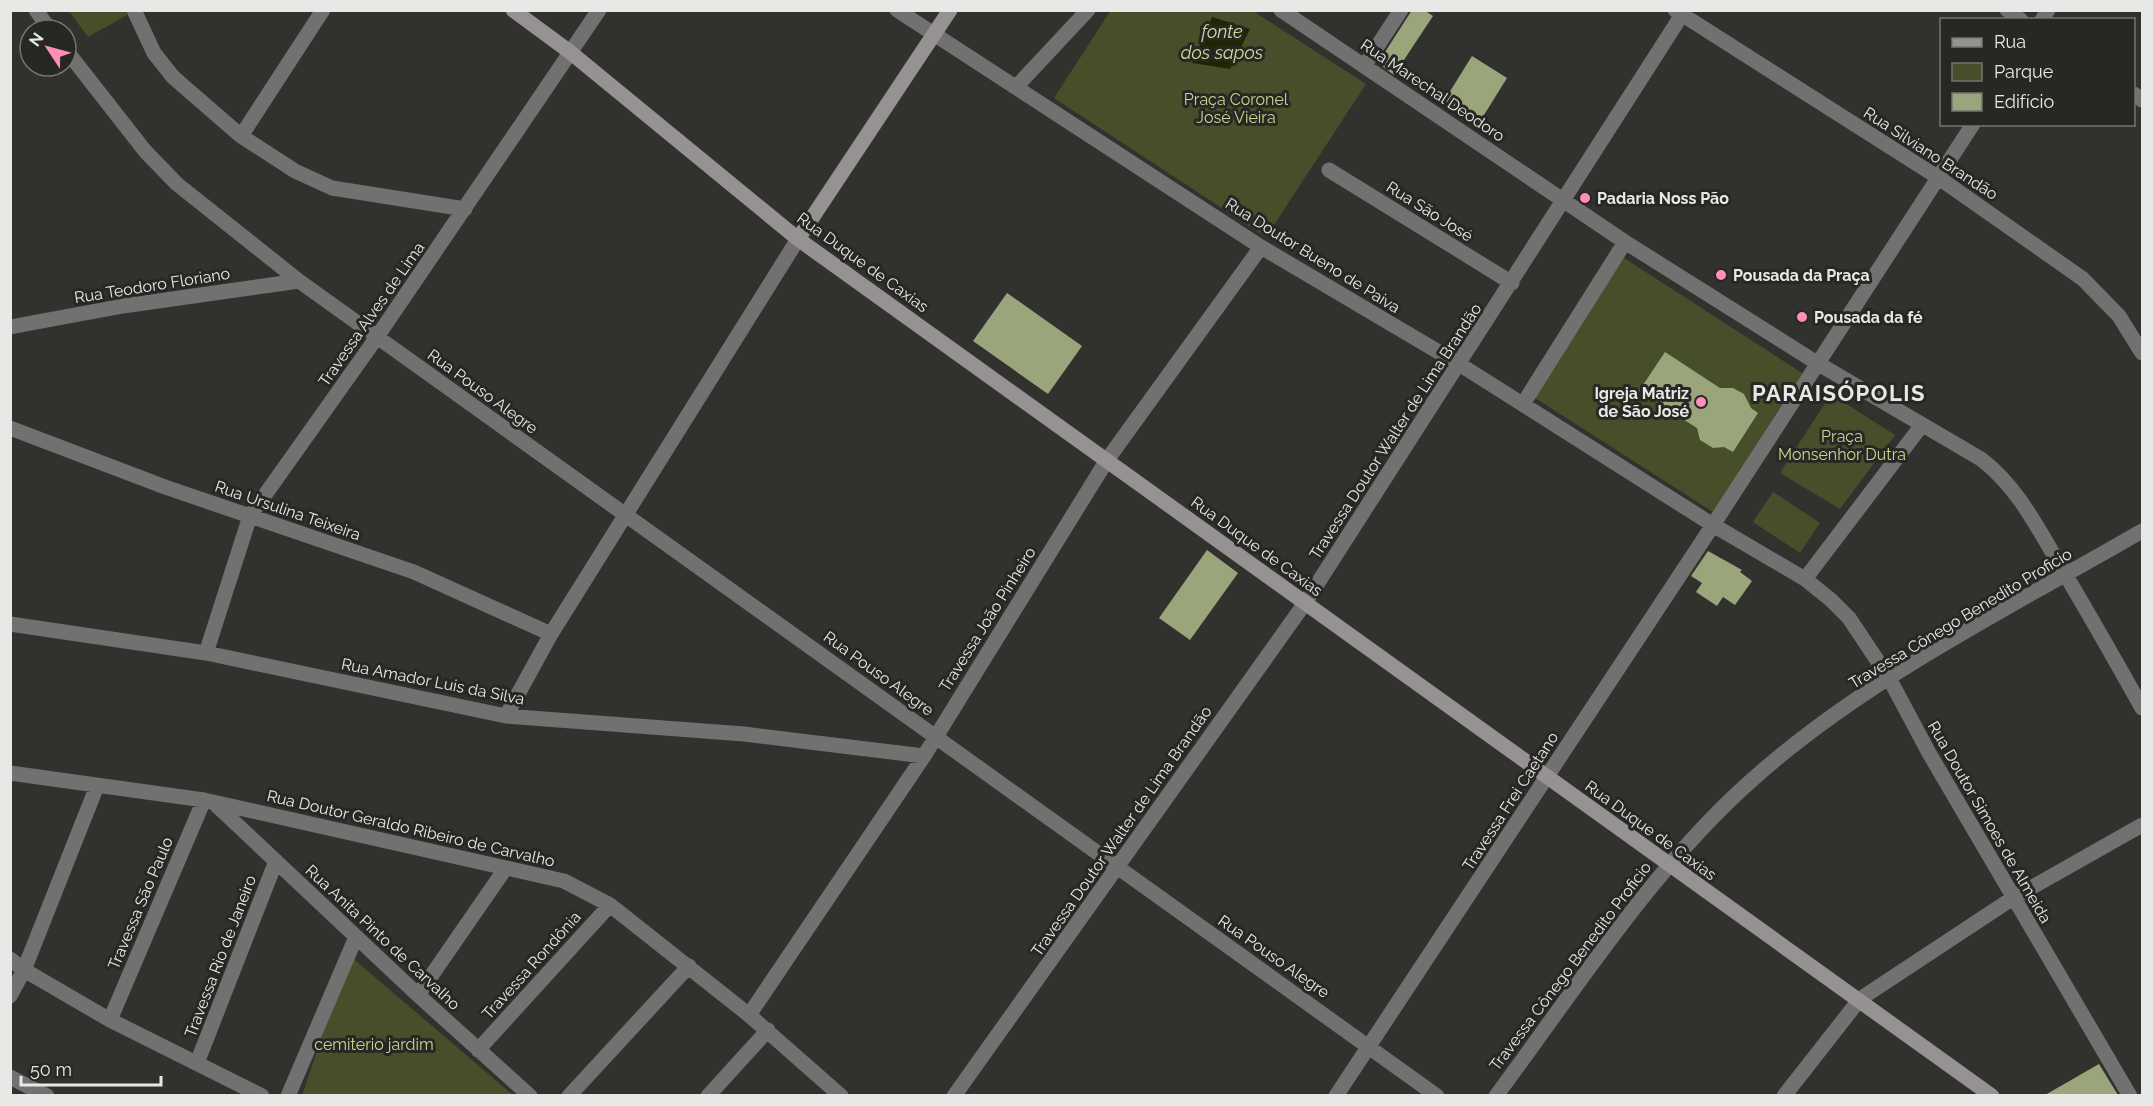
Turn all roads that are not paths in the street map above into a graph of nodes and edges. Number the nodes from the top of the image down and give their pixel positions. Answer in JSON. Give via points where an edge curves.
{"nodes":[{"id":1,"x":134,"y":10,"type":"edge"},
{"id":2,"x":323,"y":10,"type":"edge"},
{"id":3,"x":513,"y":10,"type":"edge"},
{"id":4,"x":599,"y":10,"type":"edge"},
{"id":5,"x":897,"y":10,"type":"edge"},
{"id":6,"x":950,"y":10,"type":"edge"},
{"id":7,"x":1281,"y":10,"type":"edge"},
{"id":8,"x":1401,"y":10,"type":"edge"},
{"id":9,"x":1084,"y":12,"type":"edge"},
{"id":10,"x":1681,"y":12,"type":"edge"},
{"id":11,"x":933,"y":33,"type":"junction"},
{"id":12,"x":570,"y":52,"type":"junction"},
{"id":13,"x":78,"y":65,"type":"edge"},
{"id":14,"x":1365,"y":65,"type":"junction"},
{"id":15,"x":1016,"y":87,"type":"junction"},
{"id":16,"x":1972,"y":126,"type":"edge"},
{"id":17,"x":241,"y":136,"type":"junction"},
{"id":18,"x":1329,"y":170,"type":"dead end"},
{"id":19,"x":1939,"y":178,"type":"junction"},
{"id":20,"x":1564,"y":200,"type":"junction"},
{"id":21,"x":465,"y":208,"type":"junction"},
{"id":22,"x":798,"y":239,"type":"junction"},
{"id":23,"x":1625,"y":242,"type":"junction"},
{"id":24,"x":1261,"y":247,"type":"junction"},
{"id":25,"x":299,"y":281,"type":"junction"},
{"id":26,"x":1512,"y":283,"type":"junction"},
{"id":27,"x":10,"y":327,"type":"edge"},
{"id":28,"x":377,"y":337,"type":"junction"},
{"id":29,"x":2142,"y":353,"type":"edge"},
{"id":30,"x":1817,"y":363,"type":"junction"},
{"id":31,"x":1459,"y":364,"type":"junction"},
{"id":32,"x":1523,"y":404,"type":"junction"},
{"id":33,"x":1922,"y":425,"type":"junction"},
{"id":34,"x":10,"y":428,"type":"edge"},
{"id":35,"x":1107,"y":460,"type":"junction"},
{"id":36,"x":250,"y":516,"type":"junction"},
{"id":37,"x":626,"y":516,"type":"junction"},
{"id":38,"x":1713,"y":525,"type":"junction"},
{"id":39,"x":2142,"y":531,"type":"edge"},
{"id":40,"x":2066,"y":575,"type":"junction"},
{"id":41,"x":1805,"y":579,"type":"junction"},
{"id":42,"x":1305,"y":603,"type":"junction"},
{"id":43,"x":10,"y":624,"type":"edge"},
{"id":44,"x":551,"y":634,"type":"junction"},
{"id":45,"x":206,"y":653,"type":"junction"},
{"id":46,"x":1888,"y":678,"type":"junction"},
{"id":47,"x":2142,"y":708,"type":"edge"},
{"id":48,"x":506,"y":716,"type":"junction"},
{"id":49,"x":936,"y":736,"type":"junction"},
{"id":50,"x":924,"y":756,"type":"junction"},
{"id":51,"x":10,"y":773,"type":"edge"},
{"id":52,"x":1546,"y":777,"type":"junction"},
{"id":53,"x":97,"y":786,"type":"junction"},
{"id":54,"x":208,"y":801,"type":"junction"},
{"id":55,"x":2142,"y":825,"type":"edge"},
{"id":56,"x":276,"y":861,"type":"junction"},
{"id":57,"x":1668,"y":865,"type":"junction"},
{"id":58,"x":1119,"y":867,"type":"junction"},
{"id":59,"x":505,"y":869,"type":"junction"},
{"id":60,"x":2013,"y":898,"type":"junction"},
{"id":61,"x":610,"y":905,"type":"junction"},
{"id":62,"x":356,"y":937,"type":"junction"},
{"id":63,"x":10,"y":959,"type":"edge"},
{"id":64,"x":689,"y":966,"type":"junction"},
{"id":65,"x":24,"y":970,"type":"junction"},
{"id":66,"x":418,"y":995,"type":"junction"},
{"id":67,"x":10,"y":996,"type":"edge"},
{"id":68,"x":1860,"y":999,"type":"junction"},
{"id":69,"x":749,"y":1015,"type":"junction"},
{"id":70,"x":110,"y":1020,"type":"junction"},
{"id":71,"x":768,"y":1030,"type":"junction"},
{"id":72,"x":1370,"y":1046,"type":"junction"},
{"id":73,"x":478,"y":1050,"type":"junction"},
{"id":74,"x":197,"y":1063,"type":"junction"},
{"id":75,"x":10,"y":1077,"type":"edge"},
{"id":76,"x":838,"y":1094,"type":"edge"},
{"id":77,"x":47,"y":1095,"type":"edge"},
{"id":78,"x":262,"y":1095,"type":"edge"},
{"id":79,"x":288,"y":1095,"type":"edge"},
{"id":80,"x":530,"y":1095,"type":"edge"},
{"id":81,"x":569,"y":1095,"type":"edge"},
{"id":82,"x":708,"y":1095,"type":"edge"},
{"id":83,"x":954,"y":1095,"type":"edge"},
{"id":84,"x":1336,"y":1095,"type":"edge"},
{"id":85,"x":1437,"y":1095,"type":"edge"},
{"id":86,"x":1496,"y":1095,"type":"edge"},
{"id":87,"x":1784,"y":1095,"type":"edge"},
{"id":88,"x":1992,"y":1095,"type":"edge"},
{"id":89,"x":2130,"y":1095,"type":"edge"}],
"edges":[{"from":1,"to":17,"type":"street","via":[[154,53],[173,77]]},
{"from":2,"to":17,"type":"street"},
{"from":3,"to":12,"type":"street","name":"Rua Duque de Caxias"},
{"from":4,"to":12,"type":"street","name":"Travessa Alves de Lima"},
{"from":5,"to":11,"type":"street","name":"Rua Doutor Bueno de Paiva"},
{"from":6,"to":11,"type":"street"},
{"from":7,"to":14,"type":"street","name":"Rua Marechal Deodoro"},
{"from":8,"to":14,"type":"street"},
{"from":9,"to":15,"type":"street"},
{"from":10,"to":19,"type":"street","name":"Rua Silviano Brandão"},
{"from":10,"to":20,"type":"street","name":"Travessa Doutor Walter de Lima Brandão"},
{"from":11,"to":15,"type":"street","name":"Rua Doutor Bueno de Paiva"},
{"from":11,"to":22,"type":"street"},
{"from":12,"to":21,"type":"street","name":"Travessa Alves de Lima"},
{"from":12,"to":22,"type":"street","name":"Rua Duque de Caxias"},
{"from":13,"to":25,"type":"street","name":"Rua Pouso Alegre","via":[[145,151],[177,184]]},
{"from":14,"to":20,"type":"street","name":"Rua Marechal Deodoro"},
{"from":15,"to":24,"type":"street","name":"Rua Doutor Bueno de Paiva"},
{"from":16,"to":19,"type":"street"},
{"from":17,"to":21,"type":"street","via":[[295,171],[332,188]]},
{"from":18,"to":26,"type":"street","name":"Rua São José"},
{"from":19,"to":29,"type":"street","name":"Rua Silviano Brandão","via":[[2083,279],[2119,316]]},
{"from":19,"to":30,"type":"street"},
{"from":20,"to":23,"type":"street","name":"Rua Marechal Deodoro"},
{"from":20,"to":26,"type":"street","name":"Travessa Doutor Walter de Lima Brandão"},
{"from":21,"to":28,"type":"street","name":"Travessa Alves de Lima"},
{"from":22,"to":35,"type":"street","name":"Rua Duque de Caxias"},
{"from":22,"to":37,"type":"street"},
{"from":23,"to":30,"type":"street","name":"Rua Marechal Deodoro"},
{"from":23,"to":32,"type":"street"},
{"from":24,"to":31,"type":"street","name":"Rua Doutor Bueno de Paiva"},
{"from":24,"to":35,"type":"street","name":"Travessa João Pinheiro"},
{"from":25,"to":27,"type":"street","name":"Rua Teodoro Floriano"},
{"from":25,"to":28,"type":"street","name":"Rua Pouso Alegre"},
{"from":26,"to":31,"type":"street","name":"Travessa Doutor Walter de Lima Brandão"},
{"from":28,"to":36,"type":"street","name":"Travessa Alves de Lima"},
{"from":28,"to":37,"type":"street","name":"Rua Pouso Alegre"},
{"from":30,"to":33,"type":"street","name":"Rua Marechal Deodoro"},
{"from":30,"to":38,"type":"street"},
{"from":31,"to":32,"type":"street","name":"Rua Doutor Bueno de Paiva"},
{"from":31,"to":42,"type":"street","name":"Travessa Doutor Walter de Lima Brandão"},
{"from":32,"to":38,"type":"street","name":"Rua Doutor Bueno de Paiva"},
{"from":33,"to":40,"type":"street","name":"Rua Marechal Deodoro","via":[[1999,473],[2015,491]]},
{"from":33,"to":41,"type":"street"},
{"from":34,"to":36,"type":"street","name":"Rua Ursulina Teixeira"},
{"from":35,"to":42,"type":"street","name":"Rua Duque de Caxias"},
{"from":35,"to":49,"type":"street","name":"Travessa João Pinheiro"},
{"from":36,"to":44,"type":"street","name":"Rua Ursulina Teixeira","via":[[414,572]]},
{"from":36,"to":45,"type":"street","name":"Travessa Alves de Lima"},
{"from":37,"to":44,"type":"street"},
{"from":37,"to":49,"type":"street","name":"Rua Pouso Alegre"},
{"from":38,"to":41,"type":"street"},
{"from":38,"to":52,"type":"street","name":"Travessa Frei Caetano"},
{"from":39,"to":40,"type":"street","name":"Travessa Cônego Benedito Proficio"},
{"from":40,"to":46,"type":"street","name":"Travessa Cônego Benedito Proficio"},
{"from":40,"to":47,"type":"street","name":"Rua Marechal Deodoro"},
{"from":41,"to":46,"type":"street","name":"Rua Doutor Simoes de Almeida","via":[[1849,618]]},
{"from":42,"to":52,"type":"street","name":"Rua Duque de Caxias"},
{"from":42,"to":58,"type":"street","name":"Travessa Doutor Walter de Lima Brandão"},
{"from":43,"to":45,"type":"street","name":"Rua Amador Luis da Silva"},
{"from":44,"to":48,"type":"street"},
{"from":45,"to":48,"type":"street","name":"Rua Amador Luis da Silva"},
{"from":46,"to":57,"type":"street","name":"Travessa Cônego Benedito Proficio","via":[[1753,778]]},
{"from":46,"to":60,"type":"street","name":"Rua Doutor Simoes de Almeida"},
{"from":48,"to":50,"type":"street","name":"Rua Amador Luis da Silva","via":[[744,734]]},
{"from":49,"to":50,"type":"street","name":"Travessa João Pinheiro"},
{"from":49,"to":58,"type":"street","name":"Rua Pouso Alegre"},
{"from":50,"to":69,"type":"street","name":"Travessa João Pinheiro"},
{"from":51,"to":53,"type":"street","name":"Rua Doutor Geraldo Ribeiro de Carvalho"},
{"from":52,"to":57,"type":"street","name":"Rua Duque de Caxias"},
{"from":52,"to":72,"type":"street","name":"Travessa Frei Caetano"},
{"from":53,"to":54,"type":"street","name":"Rua Doutor Geraldo Ribeiro de Carvalho"},
{"from":53,"to":65,"type":"street"},
{"from":54,"to":56,"type":"street","name":"Rua Anita Pinto de Carvalho"},
{"from":54,"to":59,"type":"street","name":"Rua Doutor Geraldo Ribeiro de Carvalho"},
{"from":54,"to":70,"type":"street","name":"Travessa São Paulo"},
{"from":55,"to":60,"type":"street"},
{"from":56,"to":62,"type":"street","name":"Rua Anita Pinto de Carvalho"},
{"from":56,"to":74,"type":"street","name":"Travessa Rio de Janeiro"},
{"from":57,"to":68,"type":"street","name":"Rua Duque de Caxias"},
{"from":57,"to":86,"type":"street","name":"Travessa Cônego Benedito Proficio"},
{"from":58,"to":72,"type":"street","name":"Rua Pouso Alegre"},
{"from":58,"to":83,"type":"street","name":"Travessa Doutor Walter de Lima Brandão"},
{"from":59,"to":61,"type":"street","name":"Rua Doutor Geraldo Ribeiro de Carvalho","via":[[564,881]]},
{"from":59,"to":66,"type":"street"},
{"from":60,"to":68,"type":"street"},
{"from":60,"to":89,"type":"street","name":"Rua Doutor Simoes de Almeida"},
{"from":61,"to":64,"type":"street","name":"Rua Doutor Geraldo Ribeiro de Carvalho"},
{"from":61,"to":73,"type":"street","name":"Travessa Rondônia"},
{"from":62,"to":66,"type":"street","name":"Rua Anita Pinto de Carvalho"},
{"from":62,"to":79,"type":"street"},
{"from":63,"to":65,"type":"street"},
{"from":64,"to":69,"type":"street","name":"Rua Doutor Geraldo Ribeiro de Carvalho"},
{"from":64,"to":81,"type":"street"},
{"from":65,"to":67,"type":"street"},
{"from":65,"to":70,"type":"street"},
{"from":66,"to":73,"type":"street","name":"Rua Anita Pinto de Carvalho"},
{"from":68,"to":87,"type":"street"},
{"from":68,"to":88,"type":"street","name":"Rua Duque de Caxias"},
{"from":69,"to":71,"type":"street","name":"Rua Doutor Geraldo Ribeiro de Carvalho"},
{"from":70,"to":74,"type":"street"},
{"from":71,"to":76,"type":"street","name":"Rua Doutor Geraldo Ribeiro de Carvalho"},
{"from":71,"to":82,"type":"street"},
{"from":72,"to":84,"type":"street","name":"Travessa Frei Caetano"},
{"from":72,"to":85,"type":"street","name":"Rua Pouso Alegre"},
{"from":73,"to":80,"type":"street","name":"Rua Anita Pinto de Carvalho"},
{"from":74,"to":78,"type":"street"},
{"from":75,"to":77,"type":"street"}]}
